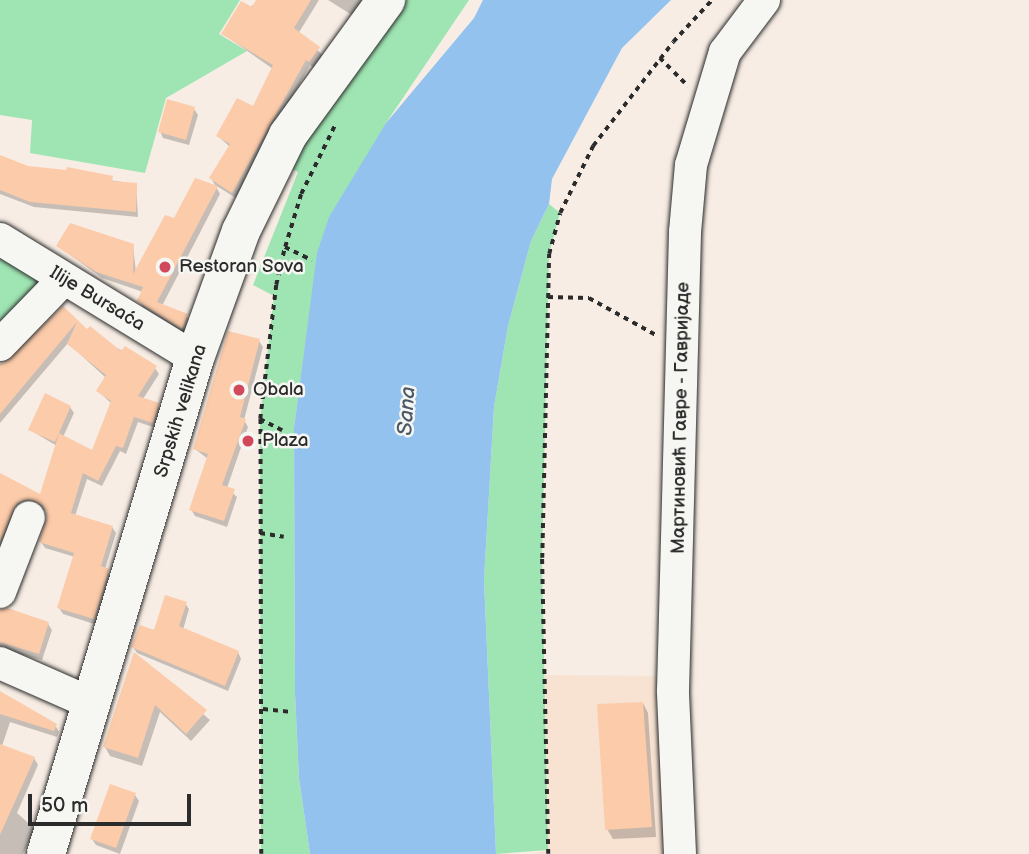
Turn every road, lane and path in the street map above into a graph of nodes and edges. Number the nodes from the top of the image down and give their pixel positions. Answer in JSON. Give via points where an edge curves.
{"nodes":[{"id":1,"x":386,"y":0,"type":"edge"},
{"id":2,"x":712,"y":0,"type":"edge"},
{"id":3,"x":764,"y":0,"type":"edge"},
{"id":4,"x":660,"y":58,"type":"junction"},
{"id":5,"x":707,"y":104,"type":"junction"},
{"id":6,"x":336,"y":123,"type":"dead end"},
{"id":7,"x":0,"y":239,"type":"edge"},
{"id":8,"x":285,"y":247,"type":"junction"},
{"id":9,"x":312,"y":260,"type":"dead end"},
{"id":10,"x":63,"y":280,"type":"junction"},
{"id":11,"x":548,"y":297,"type":"junction"},
{"id":12,"x":0,"y":345,"type":"edge"},
{"id":13,"x":683,"y":349,"type":"junction"},
{"id":14,"x":195,"y":358,"type":"junction"},
{"id":15,"x":260,"y":419,"type":"junction"},
{"id":16,"x":282,"y":430,"type":"dead end"},
{"id":17,"x":29,"y":517,"type":"dead end"},
{"id":18,"x":260,"y":533,"type":"junction"},
{"id":19,"x":284,"y":537,"type":"dead end"},
{"id":20,"x":0,"y":592,"type":"edge"},
{"id":21,"x":0,"y":663,"type":"edge"},
{"id":22,"x":93,"y":704,"type":"junction"},
{"id":23,"x":263,"y":709,"type":"junction"},
{"id":24,"x":293,"y":712,"type":"dead end"},
{"id":25,"x":46,"y":854,"type":"edge"},
{"id":26,"x":261,"y":854,"type":"edge"},
{"id":27,"x":548,"y":854,"type":"edge"},
{"id":28,"x":680,"y":854,"type":"edge"}],
"edges":[{"from":1,"to":14,"type":"main road","name":"Srpskih velikana","via":[[275,157]]},
{"from":2,"to":4,"type":"path"},
{"from":3,"to":5,"type":"street","name":"Мартиновић Гавре - Гавријаде","via":[[725,52]]},
{"from":4,"to":5,"type":"path"},
{"from":4,"to":11,"type":"path","via":[[593,146],[560,213],[549,254]]},
{"from":5,"to":13,"type":"street","name":"Мартиновић Гавре - Гавријаде","via":[[691,166]]},
{"from":6,"to":8,"type":"path","via":[[301,194]]},
{"from":7,"to":10,"type":"street","name":"Ilije Bursaća"},
{"from":8,"to":9,"type":"path"},
{"from":8,"to":15,"type":"path"},
{"from":10,"to":12,"type":"street"},
{"from":10,"to":14,"type":"street","name":"Ilije Bursaća"},
{"from":11,"to":13,"type":"path","via":[[589,298]]},
{"from":11,"to":27,"type":"path","via":[[542,558]]},
{"from":13,"to":28,"type":"street","name":"Мартиновић Гавре - Гавријаде","via":[[673,691]]},
{"from":14,"to":22,"type":"main road","name":"Srpskih velikana"},
{"from":15,"to":16,"type":"path"},
{"from":15,"to":18,"type":"path"},
{"from":17,"to":20,"type":"street"},
{"from":18,"to":19,"type":"path"},
{"from":18,"to":23,"type":"path"},
{"from":21,"to":22,"type":"street"},
{"from":22,"to":25,"type":"main road","name":"Srpskih velikana"},
{"from":23,"to":24,"type":"path"},
{"from":23,"to":26,"type":"path"}]}
